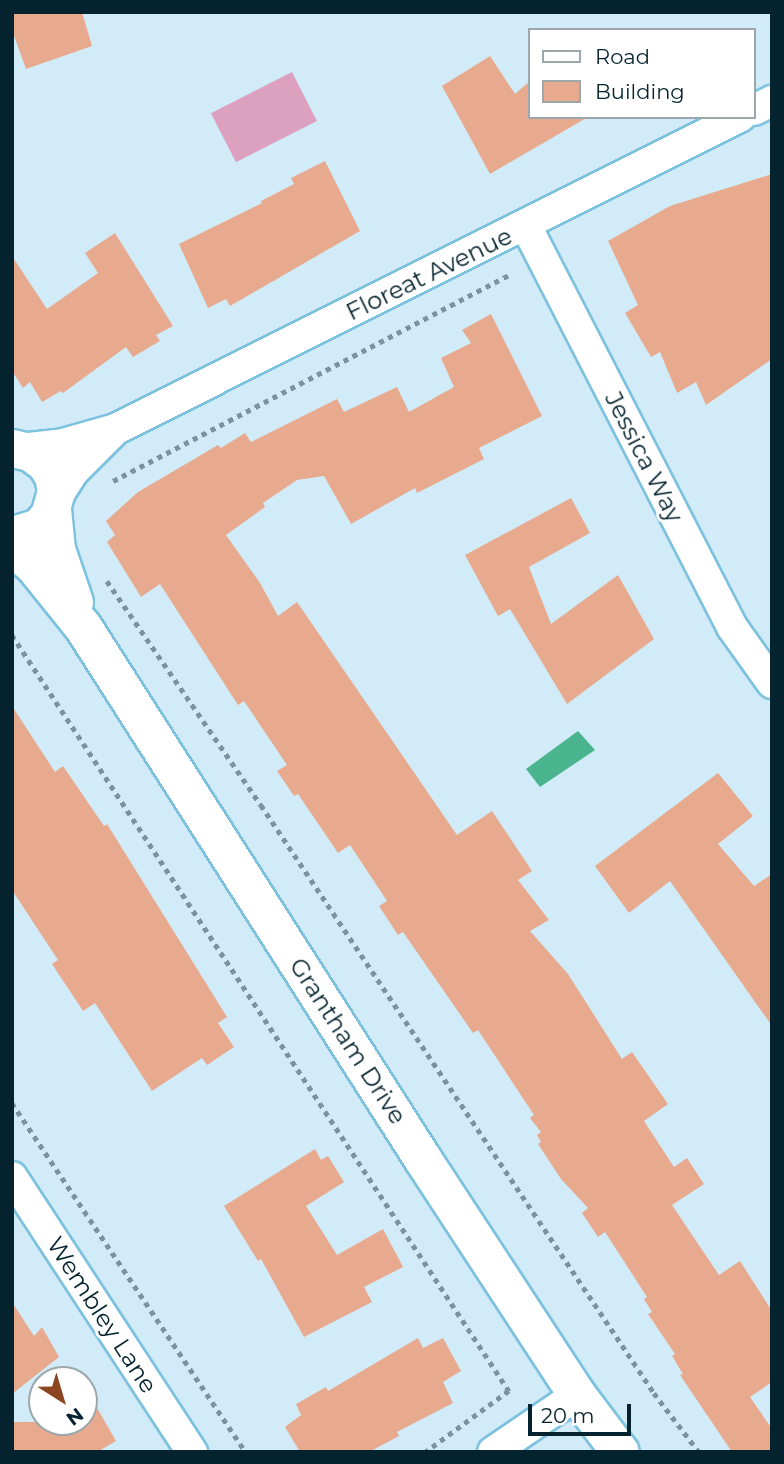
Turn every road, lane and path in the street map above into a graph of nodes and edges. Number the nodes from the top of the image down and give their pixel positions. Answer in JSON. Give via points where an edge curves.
{"nodes":[{"id":1,"x":772,"y":101,"type":"edge"},
{"id":2,"x":756,"y":109,"type":"edge"},
{"id":3,"x":736,"y":119,"type":"edge"},
{"id":4,"x":526,"y":226,"type":"junction"},
{"id":5,"x":510,"y":274,"type":"dead end"},
{"id":6,"x":116,"y":429,"type":"junction"},
{"id":7,"x":16,"y":449,"type":"edge"},
{"id":8,"x":103,"y":486,"type":"dead end"},
{"id":9,"x":54,"y":505,"type":"junction"},
{"id":10,"x":12,"y":535,"type":"edge"},
{"id":11,"x":12,"y":547,"type":"edge"},
{"id":12,"x":101,"y":573,"type":"dead end"},
{"id":13,"x":83,"y":627,"type":"junction"},
{"id":14,"x":12,"y":635,"type":"edge"},
{"id":15,"x":772,"y":683,"type":"edge"},
{"id":16,"x":12,"y":1103,"type":"edge"},
{"id":17,"x":12,"y":1177,"type":"edge"},
{"id":18,"x":577,"y":1395,"type":"junction"},
{"id":19,"x":192,"y":1452,"type":"edge"},
{"id":20,"x":246,"y":1452,"type":"edge"},
{"id":21,"x":426,"y":1452,"type":"edge"},
{"id":22,"x":493,"y":1452,"type":"edge"},
{"id":23,"x":620,"y":1452,"type":"edge"},
{"id":24,"x":699,"y":1452,"type":"edge"}],
"edges":[{"from":1,"to":2,"type":"street"},
{"from":3,"to":4,"type":"street","name":"Floreat Avenue"},
{"from":4,"to":6,"type":"street","name":"Floreat Avenue"},
{"from":4,"to":15,"type":"street","name":"Jessica Way","via":[[732,627]]},
{"from":5,"to":8,"type":"path"},
{"from":6,"to":7,"type":"street","name":"Floreat Avenue","via":[[67,443]]},
{"from":6,"to":9,"type":"street","name":"Floreat Avenue","via":[[76,469]]},
{"from":7,"to":9,"type":"street","name":"Grantham Drive","via":[[45,463],[53,476]]},
{"from":9,"to":10,"type":"street","via":[[38,527]]},
{"from":9,"to":13,"type":"street","name":"Grantham Drive","via":[[57,549]]},
{"from":11,"to":13,"type":"street","name":"Grantham Drive","via":[[33,565]]},
{"from":12,"to":24,"type":"path","via":[[654,1394]]},
{"from":13,"to":18,"type":"street","name":"Grantham Drive"},
{"from":14,"to":21,"type":"path","via":[[509,1391]]},
{"from":16,"to":20,"type":"path"},
{"from":17,"to":19,"type":"street","name":"Wembley Lane"},
{"from":18,"to":22,"type":"street"},
{"from":18,"to":23,"type":"street","name":"Grantham Drive"}]}
